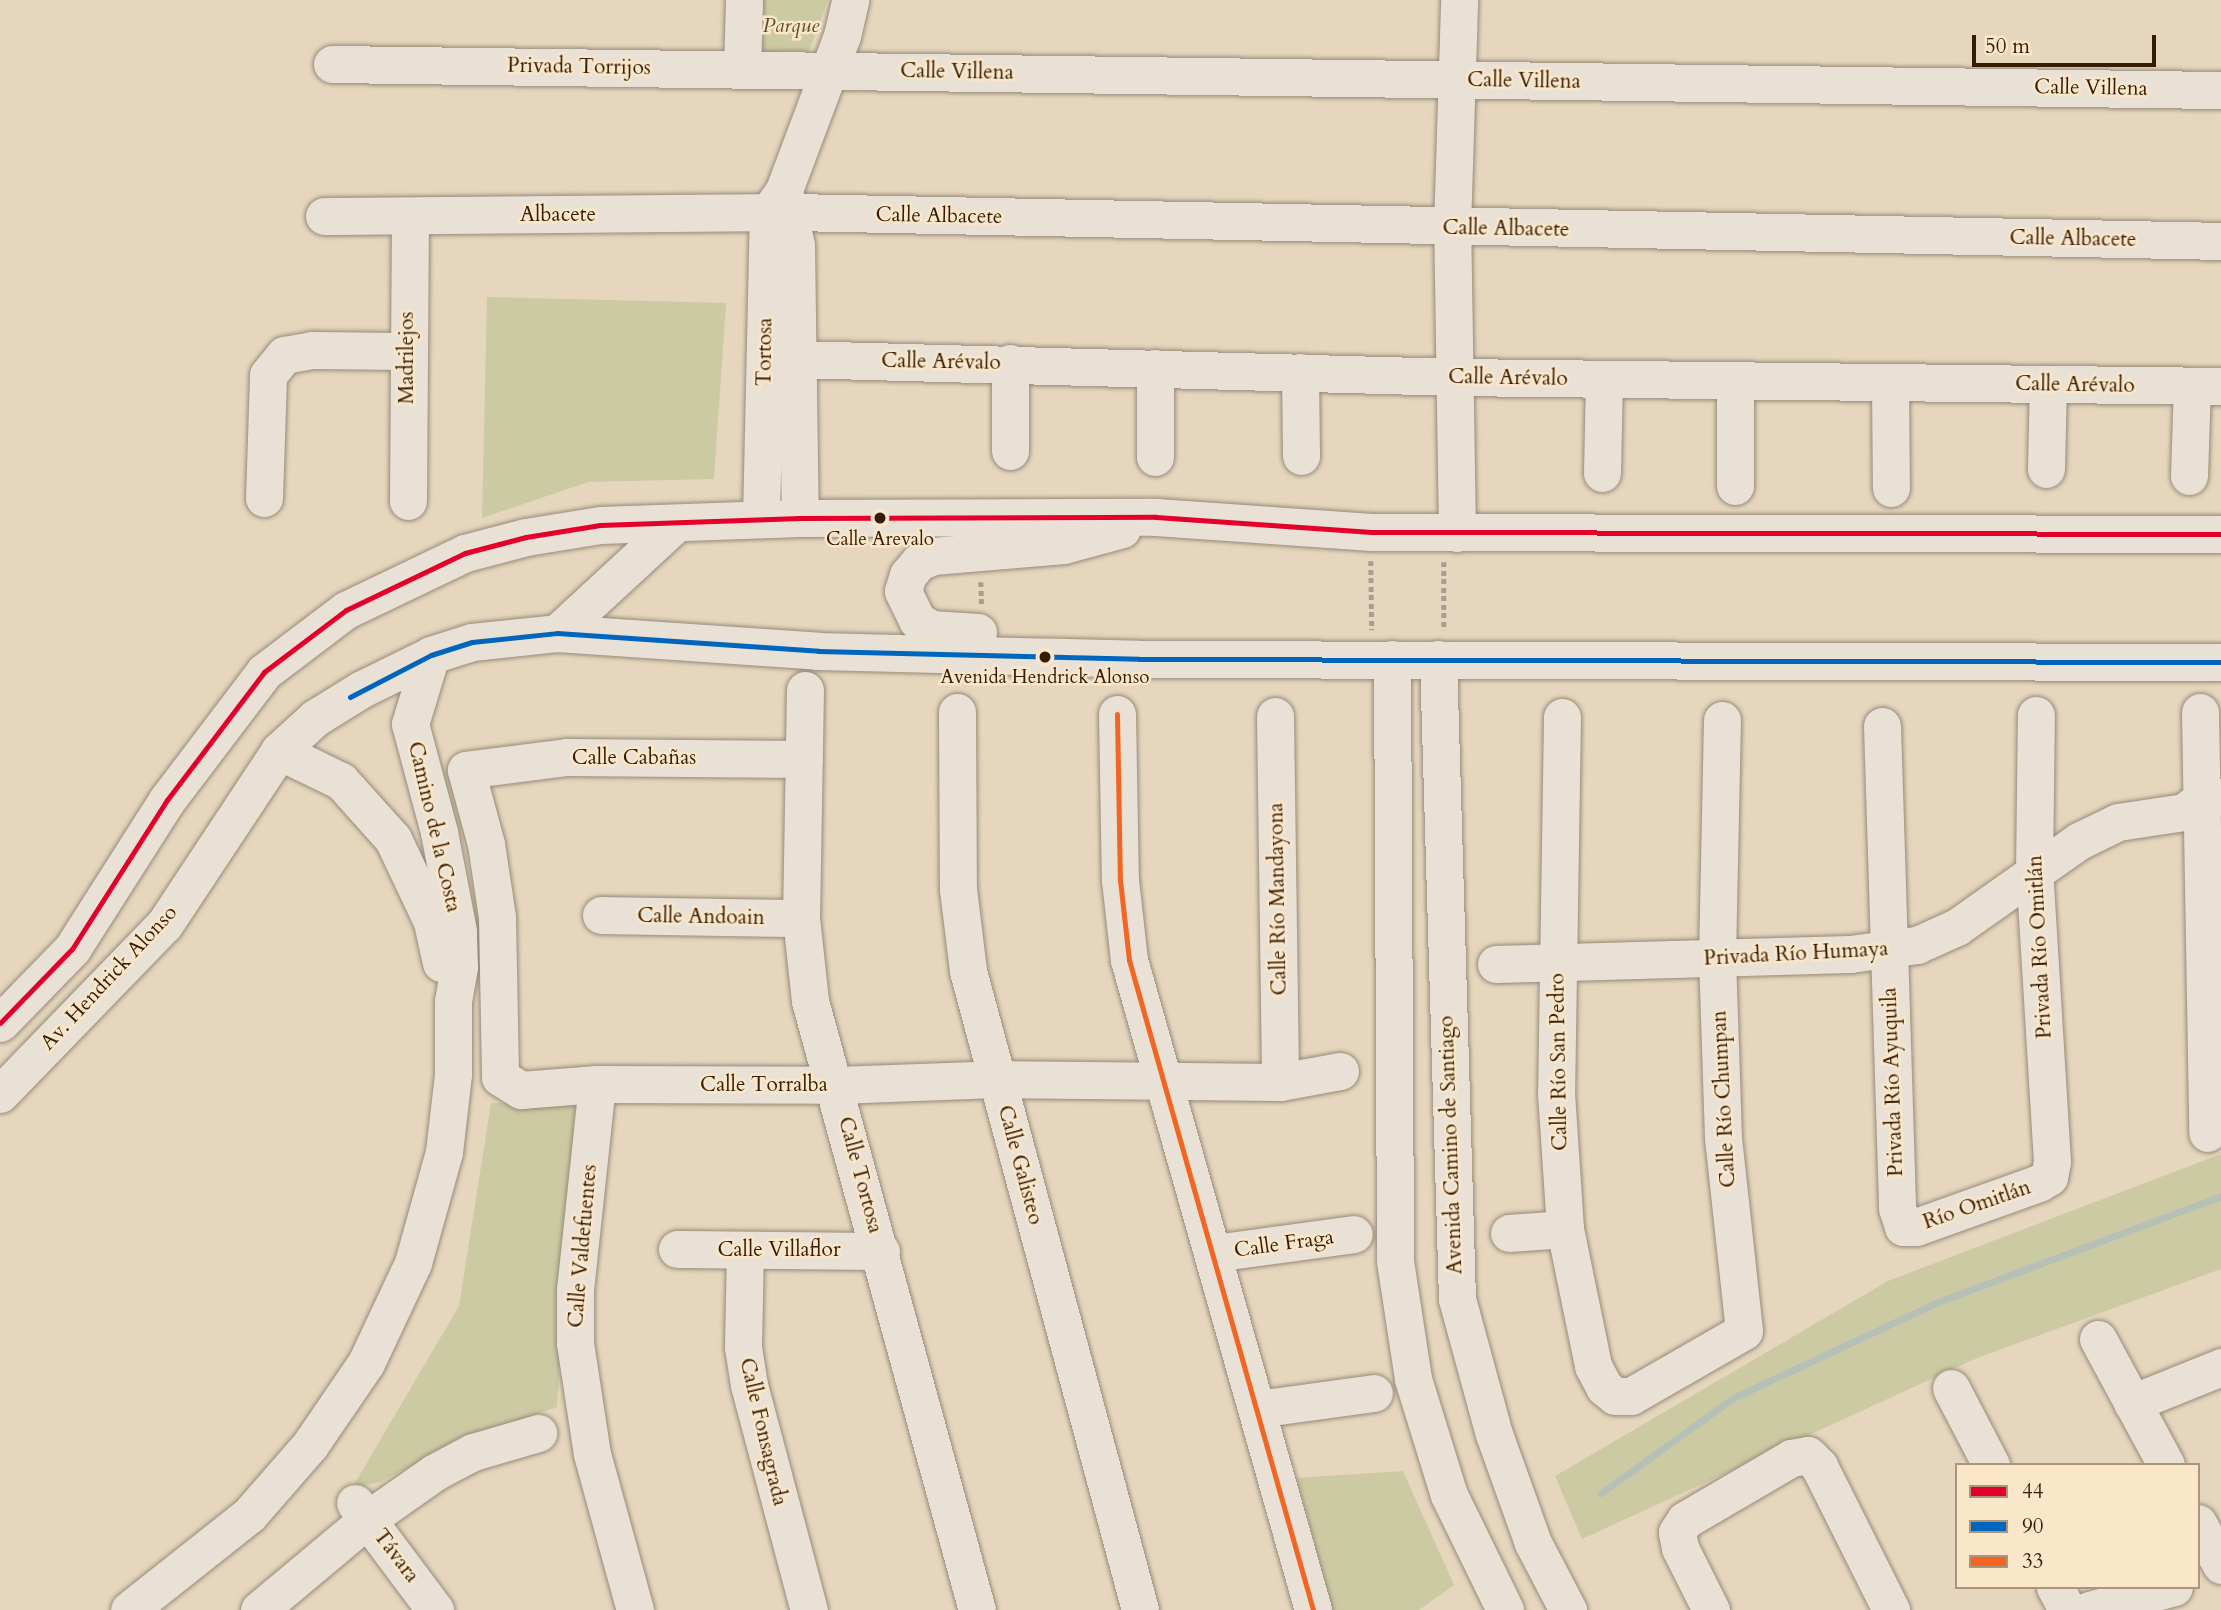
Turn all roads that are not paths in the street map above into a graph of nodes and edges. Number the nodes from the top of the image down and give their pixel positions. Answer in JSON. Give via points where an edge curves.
{"nodes":[{"id":1,"x":744,"y":0,"type":"edge"},
{"id":2,"x":850,"y":0,"type":"edge"},
{"id":3,"x":1459,"y":0,"type":"edge"},
{"id":4,"x":332,"y":64,"type":"dead end"},
{"id":5,"x":742,"y":69,"type":"junction"},
{"id":6,"x":827,"y":70,"type":"junction"},
{"id":7,"x":1456,"y":80,"type":"junction"},
{"id":8,"x":2221,"y":90,"type":"edge"},
{"id":9,"x":781,"y":205,"type":"junction"},
{"id":10,"x":324,"y":216,"type":"dead end"},
{"id":11,"x":410,"y":216,"type":"junction"},
{"id":12,"x":1452,"y":228,"type":"junction"},
{"id":13,"x":2221,"y":241,"type":"edge"},
{"id":14,"x":407,"y":351,"type":"junction"},
{"id":15,"x":795,"y":359,"type":"junction"},
{"id":16,"x":1010,"y":363,"type":"junction"},
{"id":17,"x":1155,"y":368,"type":"junction"},
{"id":18,"x":1300,"y":372,"type":"junction"},
{"id":19,"x":1454,"y":377,"type":"junction"},
{"id":20,"x":1604,"y":379,"type":"junction"},
{"id":21,"x":1735,"y":381,"type":"junction"},
{"id":22,"x":1890,"y":383,"type":"junction"},
{"id":23,"x":2048,"y":384,"type":"junction"},
{"id":24,"x":2207,"y":386,"type":"edge"},
{"id":25,"x":1010,"y":451,"type":"dead end"},
{"id":26,"x":1301,"y":456,"type":"dead end"},
{"id":27,"x":1155,"y":457,"type":"dead end"},
{"id":28,"x":2046,"y":469,"type":"dead end"},
{"id":29,"x":1602,"y":472,"type":"dead end"},
{"id":30,"x":2189,"y":476,"type":"dead end"},
{"id":31,"x":1735,"y":486,"type":"dead end"},
{"id":32,"x":1891,"y":488,"type":"dead end"},
{"id":33,"x":264,"y":498,"type":"dead end"},
{"id":34,"x":408,"y":500,"type":"dead end"},
{"id":35,"x":1156,"y":517,"type":"junction"},
{"id":36,"x":761,"y":518,"type":"junction"},
{"id":37,"x":800,"y":518,"type":"junction"},
{"id":38,"x":676,"y":523,"type":"junction"},
{"id":39,"x":1450,"y":533,"type":"junction"},
{"id":40,"x":2221,"y":534,"type":"edge"},
{"id":41,"x":557,"y":633,"type":"junction"},
{"id":42,"x":431,"y":655,"type":"junction"},
{"id":43,"x":1139,"y":659,"type":"junction"},
{"id":44,"x":1382,"y":659,"type":"junction"},
{"id":45,"x":1441,"y":659,"type":"junction"},
{"id":46,"x":2221,"y":662,"type":"edge"},
{"id":47,"x":804,"y":690,"type":"dead end"},
{"id":48,"x":957,"y":712,"type":"dead end"},
{"id":49,"x":2200,"y":712,"type":"dead end"},
{"id":50,"x":1117,"y":715,"type":"dead end"},
{"id":51,"x":2036,"y":715,"type":"dead end"},
{"id":52,"x":1275,"y":716,"type":"dead end"},
{"id":53,"x":1562,"y":718,"type":"dead end"},
{"id":54,"x":1722,"y":720,"type":"dead end"},
{"id":55,"x":1882,"y":726,"type":"dead end"},
{"id":56,"x":279,"y":751,"type":"junction"},
{"id":57,"x":804,"y":759,"type":"junction"},
{"id":58,"x":466,"y":770,"type":"joint"},
{"id":59,"x":2206,"y":811,"type":"edge"},
{"id":60,"x":2034,"y":870,"type":"junction"},
{"id":61,"x":601,"y":915,"type":"dead end"},
{"id":62,"x":801,"y":918,"type":"junction"},
{"id":63,"x":1889,"y":951,"type":"junction"},
{"id":64,"x":1717,"y":958,"type":"junction"},
{"id":65,"x":1558,"y":961,"type":"junction"},
{"id":66,"x":1496,"y":964,"type":"dead end"},
{"id":67,"x":453,"y":1001,"type":"junction"},
{"id":68,"x":0,"y":1023,"type":"edge"},
{"id":69,"x":1340,"y":1071,"type":"dead end"},
{"id":70,"x":1164,"y":1078,"type":"junction"},
{"id":71,"x":996,"y":1079,"type":"junction"},
{"id":72,"x":1280,"y":1082,"type":"junction"},
{"id":73,"x":597,"y":1084,"type":"junction"},
{"id":74,"x":836,"y":1085,"type":"junction"},
{"id":75,"x":0,"y":1094,"type":"edge"},
{"id":76,"x":2207,"y":1133,"type":"dead end"},
{"id":77,"x":2049,"y":1177,"type":"joint"},
{"id":78,"x":1903,"y":1227,"type":"joint"},
{"id":79,"x":1565,"y":1229,"type":"junction"},
{"id":80,"x":1509,"y":1233,"type":"dead end"},
{"id":81,"x":1354,"y":1234,"type":"dead end"},
{"id":82,"x":677,"y":1249,"type":"dead end"},
{"id":83,"x":745,"y":1250,"type":"junction"},
{"id":84,"x":881,"y":1251,"type":"junction"},
{"id":85,"x":1214,"y":1253,"type":"junction"},
{"id":86,"x":2098,"y":1339,"type":"dead end"},
{"id":87,"x":2221,"y":1367,"type":"edge"},
{"id":88,"x":1951,"y":1388,"type":"dead end"},
{"id":89,"x":1374,"y":1393,"type":"dead end"},
{"id":90,"x":1615,"y":1396,"type":"joint"},
{"id":91,"x":2132,"y":1403,"type":"junction"},
{"id":92,"x":1257,"y":1409,"type":"junction"},
{"id":93,"x":538,"y":1433,"type":"dead end"},
{"id":94,"x":1990,"y":1463,"type":"edge"},
{"id":95,"x":2165,"y":1463,"type":"edge"},
{"id":96,"x":362,"y":1511,"type":"junction"},
{"id":97,"x":2200,"y":1527,"type":"edge"},
{"id":98,"x":2221,"y":1565,"type":"edge"},
{"id":99,"x":2221,"y":1580,"type":"edge"},
{"id":100,"x":2200,"y":1583,"type":"edge"},
{"id":101,"x":2056,"y":1589,"type":"edge"},
{"id":102,"x":2167,"y":1589,"type":"edge"},
{"id":103,"x":1491,"y":1605,"type":"edge"},
{"id":104,"x":243,"y":1608,"type":"edge"},
{"id":105,"x":129,"y":1610,"type":"edge"},
{"id":106,"x":435,"y":1610,"type":"edge"},
{"id":107,"x":635,"y":1610,"type":"edge"},
{"id":108,"x":809,"y":1610,"type":"edge"},
{"id":109,"x":977,"y":1610,"type":"edge"},
{"id":110,"x":1140,"y":1610,"type":"edge"},
{"id":111,"x":1313,"y":1610,"type":"edge"},
{"id":112,"x":1568,"y":1610,"type":"edge"},
{"id":113,"x":1712,"y":1610,"type":"edge"},
{"id":114,"x":1891,"y":1610,"type":"edge"},
{"id":115,"x":2067,"y":1610,"type":"edge"},
{"id":116,"x":2090,"y":1610,"type":"edge"}],
"edges":[{"from":1,"to":5,"type":"street"},
{"from":2,"to":6,"type":"street","name":"Tortosa","via":[[842,36]]},
{"from":3,"to":7,"type":"street"},
{"from":4,"to":5,"type":"street","name":"Privada Torrijos"},
{"from":5,"to":6,"type":"street","name":"Privada Torrijos"},
{"from":6,"to":7,"type":"street","name":"Calle Villena"},
{"from":6,"to":9,"type":"street","name":"Tortosa"},
{"from":7,"to":8,"type":"street","name":"Calle Villena"},
{"from":7,"to":12,"type":"street"},
{"from":9,"to":11,"type":"street","name":"Albacete"},
{"from":9,"to":12,"type":"street","name":"Calle Albacete"},
{"from":9,"to":15,"type":"street","name":"Tortosa","via":[[796,245]]},
{"from":9,"to":36,"type":"street","name":"Tortosa"},
{"from":10,"to":11,"type":"street","name":"Albacete"},
{"from":11,"to":14,"type":"street","name":"Madrilejos"},
{"from":12,"to":13,"type":"street","name":"Calle Albacete"},
{"from":12,"to":19,"type":"street"},
{"from":14,"to":33,"type":"street","via":[[312,350],[284,355],[268,375]]},
{"from":14,"to":34,"type":"street","name":"Madrilejos"},
{"from":15,"to":16,"type":"street","name":"Calle Arévalo"},
{"from":15,"to":37,"type":"street","name":"Tortosa"},
{"from":16,"to":17,"type":"street","name":"Calle Arévalo"},
{"from":16,"to":25,"type":"street"},
{"from":17,"to":18,"type":"street","name":"Calle Arévalo"},
{"from":17,"to":27,"type":"street"},
{"from":18,"to":19,"type":"street","name":"Calle Arévalo"},
{"from":18,"to":26,"type":"street"},
{"from":19,"to":20,"type":"street","name":"Calle Arévalo"},
{"from":19,"to":39,"type":"street"},
{"from":20,"to":21,"type":"street","name":"Calle Arévalo"},
{"from":20,"to":29,"type":"street"},
{"from":21,"to":22,"type":"street","name":"Calle Arévalo"},
{"from":21,"to":31,"type":"street"},
{"from":22,"to":23,"type":"street","name":"Calle Arévalo"},
{"from":22,"to":32,"type":"street"},
{"from":23,"to":24,"type":"street","name":"Calle Arévalo"},
{"from":23,"to":28,"type":"street"},
{"from":24,"to":30,"type":"street"},
{"from":35,"to":37,"type":"street"},
{"from":35,"to":39,"type":"street","via":[[1371,533]]},
{"from":35,"to":43,"type":"street","via":[[1094,539],[919,562],[903,591],[908,608],[931,629],[1052,639]]},
{"from":36,"to":37,"type":"street"},
{"from":36,"to":38,"type":"street"},
{"from":38,"to":41,"type":"street"},
{"from":38,"to":68,"type":"street","via":[[600,525],[464,553],[346,610],[264,672],[167,800],[72,949]]},
{"from":39,"to":40,"type":"street"},
{"from":41,"to":42,"type":"street","name":"Av. Hendrick Alonso","via":[[472,642]]},
{"from":41,"to":43,"type":"street","name":"Av. Hendrick Alonso","via":[[818,651]]},
{"from":42,"to":56,"type":"street","name":"Av. Hendrick Alonso","via":[[315,718]]},
{"from":42,"to":67,"type":"street","name":"Camino de la Costa","via":[[410,724],[439,832],[458,931],[459,967]]},
{"from":43,"to":44,"type":"street"},
{"from":44,"to":45,"type":"street"},
{"from":44,"to":103,"type":"street","via":[[1395,1261],[1413,1379],[1449,1495]]},
{"from":45,"to":46,"type":"street"},
{"from":45,"to":112,"type":"street","name":"Avenida Camino de Santiago","via":[[1457,1299],[1494,1434],[1533,1543]]},
{"from":47,"to":57,"type":"street","name":"Calle Tortosa"},
{"from":48,"to":71,"type":"street","name":"Calle Galisteo","via":[[962,936]]},
{"from":49,"to":59,"type":"street"},
{"from":50,"to":70,"type":"street","via":[[1122,915],[1143,1015]]},
{"from":51,"to":60,"type":"street","name":"Privada Río Omitlán"},
{"from":52,"to":72,"type":"street","name":"Calle Río Mandayona"},
{"from":53,"to":65,"type":"street","name":"Calle Río San Pedro"},
{"from":54,"to":64,"type":"street","name":"Calle Río Chumpan"},
{"from":55,"to":63,"type":"street","name":"Privada Río Ayuquila"},
{"from":56,"to":67,"type":"street","name":"Camino de la Costa","via":[[341,781],[393,839],[432,922]]},
{"from":56,"to":75,"type":"street","name":"Av. Hendrick Alonso","via":[[164,925]]},
{"from":57,"to":58,"type":"street","name":"Calle Cabañas","via":[[567,757]]},
{"from":57,"to":62,"type":"street","name":"Calle Tortosa"},
{"from":58,"to":73,"type":"street","name":"Calle Torralba","via":[[486,844],[497,917],[500,1077],[521,1090]]},
{"from":59,"to":60,"type":"street","name":"Privada Río Humaya","via":[[2118,822]]},
{"from":59,"to":76,"type":"street"},
{"from":60,"to":63,"type":"street","name":"Privada Río Humaya","via":[[1957,927],[1917,945]]},
{"from":60,"to":77,"type":"street","name":"Privada Río Omitlán","via":[[2052,1162]]},
{"from":61,"to":62,"type":"street","name":"Calle Andoain"},
{"from":62,"to":74,"type":"street","name":"Calle Tortosa","via":[[810,1001]]},
{"from":63,"to":64,"type":"street","name":"Privada Río Humaya"},
{"from":63,"to":78,"type":"street","name":"Privada Río Ayuquila","via":[[1897,1208]]},
{"from":64,"to":65,"type":"street","name":"Privada Río Humaya"},
{"from":64,"to":90,"type":"street","name":"Calle Río Chumpan","via":[[1724,1138],[1744,1331],[1630,1396]]},
{"from":65,"to":66,"type":"street","name":"Privada Río Humaya"},
{"from":65,"to":79,"type":"street","name":"Calle Río San Pedro","via":[[1556,1093]]},
{"from":67,"to":105,"type":"street","name":"Camino de la Costa","via":[[453,1074],[444,1152],[413,1263],[366,1363],[310,1445],[249,1515]]},
{"from":69,"to":72,"type":"street","name":"Calle Torralba"},
{"from":70,"to":71,"type":"street","name":"Calle Torralba"},
{"from":70,"to":72,"type":"street","name":"Calle Torralba"},
{"from":70,"to":85,"type":"street"},
{"from":71,"to":74,"type":"street","name":"Calle Torralba"},
{"from":71,"to":110,"type":"street","name":"Calle Galisteo"},
{"from":73,"to":74,"type":"street","name":"Calle Torralba"},
{"from":73,"to":107,"type":"street","name":"Calle Valdefuentes","via":[[575,1290],[575,1343],[592,1454]]},
{"from":74,"to":84,"type":"street","name":"Calle Tortosa"},
{"from":77,"to":78,"type":"street","name":"Río Omitlán","via":[[1916,1227]]},
{"from":79,"to":80,"type":"street"},
{"from":79,"to":90,"type":"street","name":"Calle Río San Pedro","via":[[1593,1366],[1604,1387]]},
{"from":81,"to":85,"type":"street","name":"Calle Fraga"},
{"from":82,"to":83,"type":"street","name":"Calle Villaflor"},
{"from":83,"to":84,"type":"street","name":"Calle Villaflor"},
{"from":83,"to":108,"type":"street","name":"Calle Fonsagrada","via":[[743,1347],[749,1385]]},
{"from":84,"to":109,"type":"street","name":"Calle Tortosa"},
{"from":85,"to":92,"type":"street"},
{"from":86,"to":91,"type":"street"},
{"from":87,"to":91,"type":"street"},
{"from":88,"to":94,"type":"street"},
{"from":89,"to":92,"type":"street"},
{"from":91,"to":95,"type":"street"},
{"from":92,"to":111,"type":"street"},
{"from":93,"to":96,"type":"street","via":[[454,1462]]},
{"from":96,"to":104,"type":"street"},
{"from":96,"to":106,"type":"street","name":"Távara"},
{"from":97,"to":98,"type":"street"},
{"from":99,"to":100,"type":"street"},
{"from":101,"to":115,"type":"street"},
{"from":102,"to":116,"type":"street"},
{"from":113,"to":114,"type":"street","via":[[1680,1548],[1677,1532],[1685,1520],[1791,1458],[1808,1455],[1819,1466]]}]}
